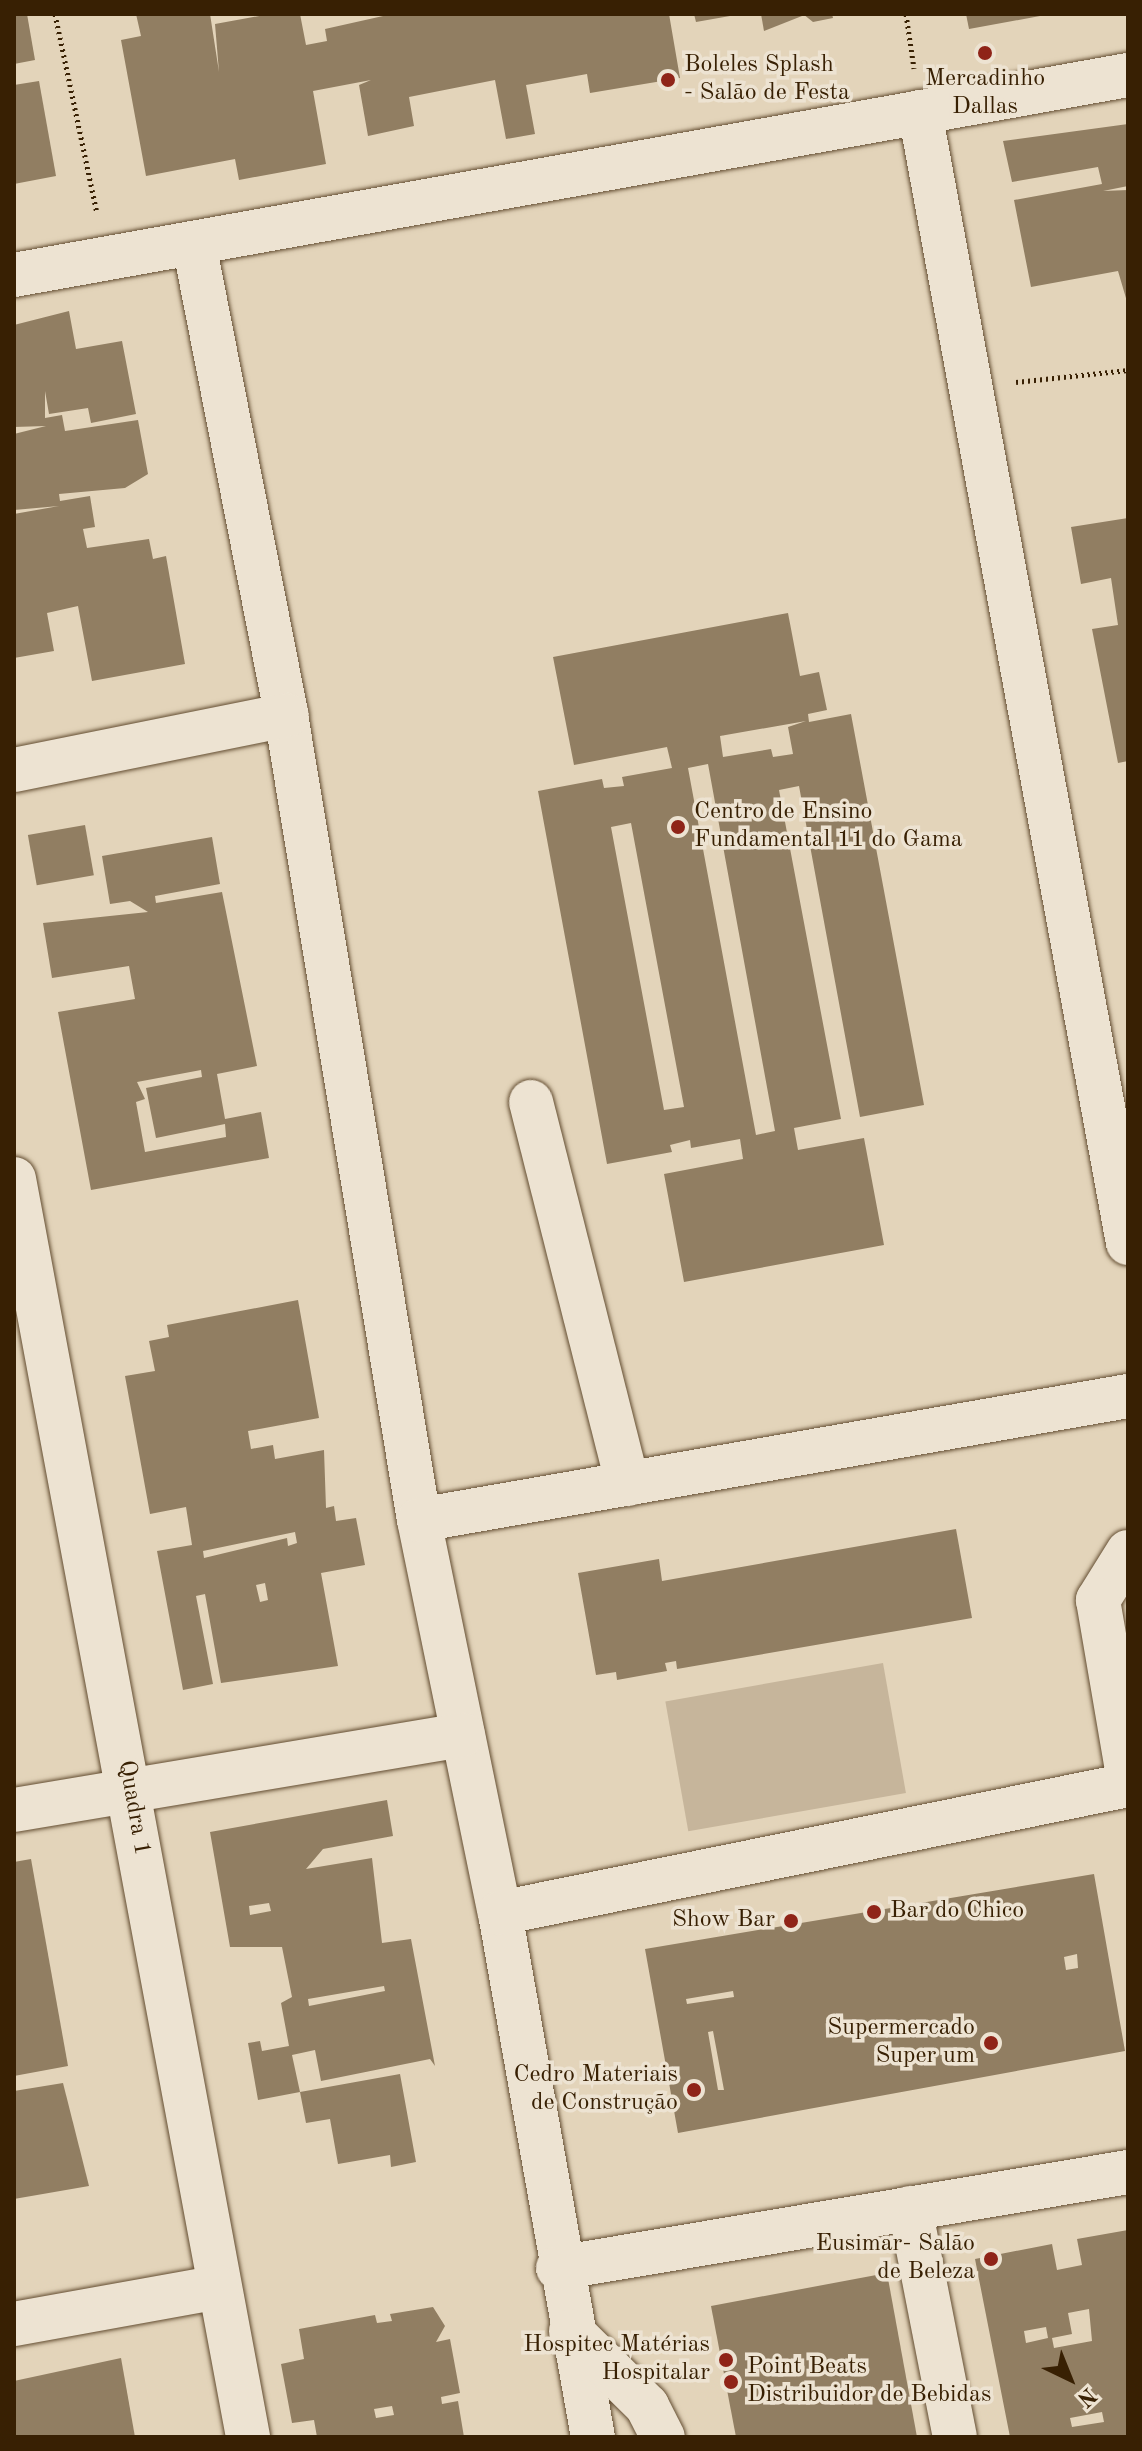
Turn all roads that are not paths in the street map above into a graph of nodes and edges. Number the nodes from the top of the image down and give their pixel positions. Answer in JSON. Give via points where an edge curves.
{"nodes":[{"id":1,"x":1128,"y":75,"type":"edge"},
{"id":2,"x":920,"y":112,"type":"junction"},
{"id":3,"x":194,"y":244,"type":"junction"},
{"id":4,"x":14,"y":275,"type":"edge"},
{"id":5,"x":286,"y":715,"type":"junction"},
{"id":6,"x":14,"y":770,"type":"edge"},
{"id":7,"x":531,"y":1102,"type":"dead end"},
{"id":8,"x":14,"y":1179,"type":"edge"},
{"id":9,"x":1128,"y":1243,"type":"edge"},
{"id":10,"x":24,"y":1285,"type":"edge"},
{"id":11,"x":1128,"y":1396,"type":"edge"},
{"id":12,"x":628,"y":1484,"type":"junction"},
{"id":13,"x":419,"y":1520,"type":"junction"},
{"id":14,"x":1128,"y":1552,"type":"edge"},
{"id":15,"x":463,"y":1735,"type":"junction"},
{"id":16,"x":1128,"y":1775,"type":"edge"},
{"id":17,"x":1128,"y":1785,"type":"edge"},
{"id":18,"x":130,"y":1790,"type":"junction"},
{"id":19,"x":14,"y":1810,"type":"edge"},
{"id":20,"x":500,"y":1913,"type":"junction"},
{"id":21,"x":1128,"y":2172,"type":"edge"},
{"id":22,"x":910,"y":2208,"type":"junction"},
{"id":23,"x":558,"y":2268,"type":"junction"},
{"id":24,"x":219,"y":2287,"type":"junction"},
{"id":25,"x":14,"y":2324,"type":"edge"},
{"id":26,"x":571,"y":2331,"type":"junction"},
{"id":27,"x":248,"y":2437,"type":"edge"},
{"id":28,"x":593,"y":2437,"type":"edge"},
{"id":29,"x":663,"y":2437,"type":"edge"},
{"id":30,"x":955,"y":2437,"type":"edge"}],
"edges":[{"from":1,"to":2,"type":"street"},
{"from":2,"to":3,"type":"street"},
{"from":2,"to":9,"type":"street"},
{"from":3,"to":4,"type":"street"},
{"from":3,"to":5,"type":"street"},
{"from":5,"to":6,"type":"street"},
{"from":5,"to":13,"type":"street"},
{"from":7,"to":12,"type":"street"},
{"from":8,"to":10,"type":"street","name":"Quadra 1"},
{"from":10,"to":18,"type":"street","name":"Quadra 1"},
{"from":11,"to":12,"type":"street"},
{"from":12,"to":13,"type":"street"},
{"from":13,"to":15,"type":"street"},
{"from":14,"to":16,"type":"street","via":[[1098,1600]]},
{"from":15,"to":18,"type":"street"},
{"from":15,"to":20,"type":"street"},
{"from":17,"to":20,"type":"street"},
{"from":18,"to":19,"type":"street"},
{"from":18,"to":24,"type":"street","name":"Quadra 1"},
{"from":20,"to":23,"type":"street"},
{"from":21,"to":22,"type":"street"},
{"from":22,"to":23,"type":"street"},
{"from":22,"to":30,"type":"street"},
{"from":23,"to":26,"type":"street"},
{"from":24,"to":25,"type":"street"},
{"from":24,"to":27,"type":"street","name":"Quadra 1"},
{"from":26,"to":28,"type":"street"},
{"from":26,"to":29,"type":"street","via":[[647,2406]]}]}
